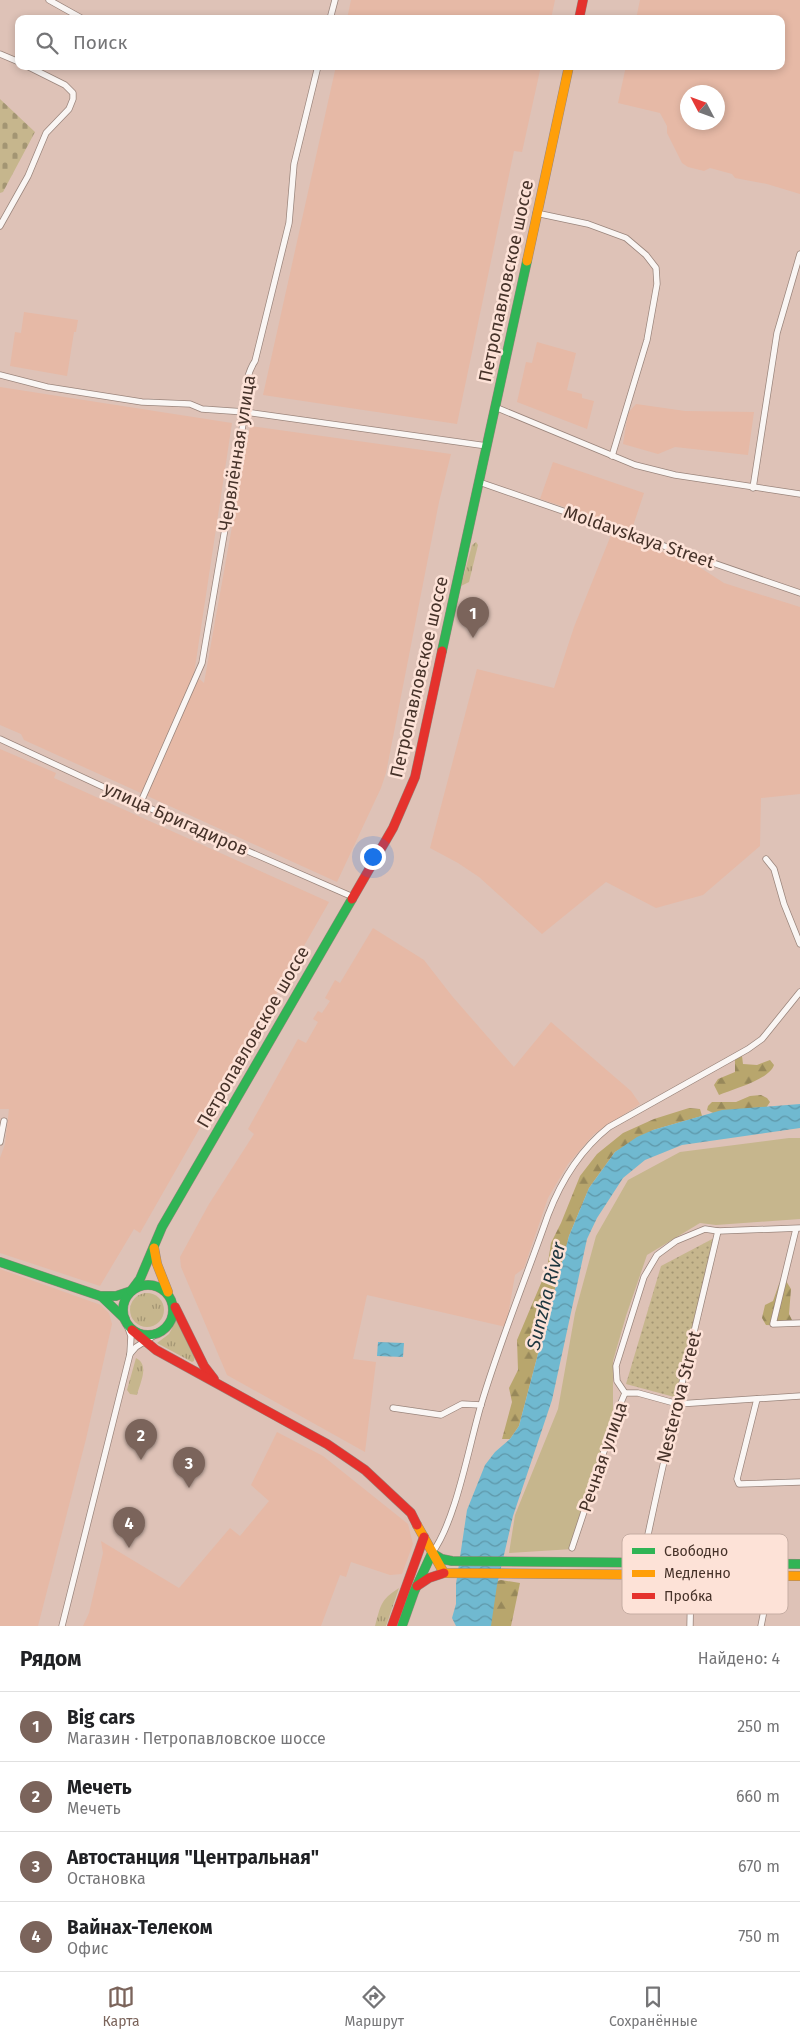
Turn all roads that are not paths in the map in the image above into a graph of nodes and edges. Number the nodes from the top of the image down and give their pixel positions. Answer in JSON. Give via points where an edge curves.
{"nodes":[{"id":1,"x":49,"y":0,"type":"edge"},
{"id":2,"x":335,"y":0,"type":"edge"},
{"id":3,"x":583,"y":0,"type":"edge"},
{"id":4,"x":77,"y":15,"type":"edge"},
{"id":5,"x":331,"y":15,"type":"edge"},
{"id":6,"x":580,"y":15,"type":"edge"},
{"id":7,"x":0,"y":54,"type":"edge"},
{"id":8,"x":15,"y":60,"type":"edge"},
{"id":9,"x":35,"y":70,"type":"edge"},
{"id":10,"x":317,"y":70,"type":"edge"},
{"id":11,"x":567,"y":70,"type":"edge"},
{"id":12,"x":536,"y":213,"type":"junction"},
{"id":13,"x":0,"y":226,"type":"edge"},
{"id":14,"x":800,"y":254,"type":"edge"},
{"id":15,"x":0,"y":375,"type":"edge"},
{"id":16,"x":495,"y":408,"type":"junction"},
{"id":17,"x":245,"y":412,"type":"junction"},
{"id":18,"x":487,"y":446,"type":"junction"},
{"id":19,"x":612,"y":456,"type":"junction"},
{"id":20,"x":478,"y":482,"type":"junction"},
{"id":21,"x":753,"y":488,"type":"junction"},
{"id":22,"x":800,"y":494,"type":"edge"},
{"id":23,"x":800,"y":593,"type":"edge"},
{"id":24,"x":0,"y":739,"type":"edge"},
{"id":25,"x":140,"y":804,"type":"junction"},
{"id":26,"x":766,"y":859,"type":"dead end"},
{"id":27,"x":354,"y":897,"type":"junction"},
{"id":28,"x":800,"y":944,"type":"edge"},
{"id":29,"x":800,"y":992,"type":"edge"},
{"id":30,"x":4,"y":1120,"type":"dead end"},
{"id":31,"x":0,"y":1142,"type":"edge"},
{"id":32,"x":798,"y":1229,"type":"edge"},
{"id":33,"x":718,"y":1231,"type":"junction"},
{"id":34,"x":154,"y":1248,"type":"junction"},
{"id":35,"x":0,"y":1262,"type":"edge"},
{"id":36,"x":131,"y":1291,"type":"junction"},
{"id":37,"x":100,"y":1296,"type":"junction"},
{"id":38,"x":171,"y":1299,"type":"junction"},
{"id":39,"x":800,"y":1323,"type":"edge"},
{"id":40,"x":128,"y":1325,"type":"junction"},
{"id":41,"x":155,"y":1335,"type":"junction"},
{"id":42,"x":145,"y":1342,"type":"junction"},
{"id":43,"x":130,"y":1354,"type":"junction"},
{"id":44,"x":217,"y":1383,"type":"junction"},
{"id":45,"x":625,"y":1393,"type":"junction"},
{"id":46,"x":800,"y":1396,"type":"edge"},
{"id":47,"x":757,"y":1399,"type":"junction"},
{"id":48,"x":678,"y":1404,"type":"junction"},
{"id":49,"x":481,"y":1405,"type":"junction"},
{"id":50,"x":393,"y":1408,"type":"dead end"},
{"id":51,"x":800,"y":1482,"type":"edge"},
{"id":52,"x":648,"y":1534,"type":"edge"},
{"id":53,"x":424,"y":1537,"type":"junction"},
{"id":54,"x":572,"y":1548,"type":"dead end"},
{"id":55,"x":432,"y":1553,"type":"junction"},
{"id":56,"x":622,"y":1564,"type":"edge"},
{"id":57,"x":412,"y":1570,"type":"junction"},
{"id":58,"x":449,"y":1573,"type":"junction"},
{"id":59,"x":622,"y":1574,"type":"edge"},
{"id":60,"x":417,"y":1586,"type":"junction"},
{"id":61,"x":62,"y":1626,"type":"edge"},
{"id":62,"x":392,"y":1626,"type":"edge"},
{"id":63,"x":402,"y":1626,"type":"edge"}],
"edges":[{"from":1,"to":4,"type":"street"},
{"from":2,"to":5,"type":"street"},
{"from":3,"to":6,"type":"main road"},
{"from":7,"to":8,"type":"street"},
{"from":9,"to":13,"type":"street","via":[[65,85],[73,93],[73,99],[69,109],[46,133],[28,176]]},
{"from":10,"to":17,"type":"street","name":"Червлённая улица","via":[[294,164],[289,223],[255,361],[249,370]]},
{"from":11,"to":12,"type":"main road","name":"Петропавловское шоссе"},
{"from":12,"to":16,"type":"main road","name":"Петропавловское шоссе"},
{"from":12,"to":19,"type":"street","via":[[588,224],[626,238],[656,268],[657,284],[647,340]]},
{"from":14,"to":21,"type":"street","via":[[777,333]]},
{"from":15,"to":17,"type":"street","via":[[47,387],[142,402],[190,404]]},
{"from":16,"to":18,"type":"main road","name":"Петропавловское шоссе"},
{"from":16,"to":19,"type":"street"},
{"from":17,"to":18,"type":"street"},
{"from":17,"to":25,"type":"street","name":"Червлённая улица","via":[[202,663]]},
{"from":18,"to":20,"type":"main road","name":"Петропавловское шоссе"},
{"from":19,"to":21,"type":"street","via":[[675,475]]},
{"from":20,"to":23,"type":"street","name":"Moldavskaya Street"},
{"from":20,"to":27,"type":"main road","name":"Петропавловское шоссе","via":[[416,777],[393,828]]},
{"from":21,"to":22,"type":"street"},
{"from":24,"to":25,"type":"street","name":"улица Бригадиров"},
{"from":25,"to":27,"type":"street","name":"улица Бригадиров"},
{"from":26,"to":28,"type":"street","via":[[774,869]]},
{"from":27,"to":34,"type":"main road","name":"Петропавловское шоссе","via":[[162,1228]]},
{"from":29,"to":49,"type":"street","via":[[762,1039],[608,1127],[574,1164],[554,1200]]},
{"from":30,"to":31,"type":"street"},
{"from":32,"to":33,"type":"street"},
{"from":32,"to":39,"type":"street","via":[[773,1324]]},
{"from":33,"to":45,"type":"street","name":"Речная улица","via":[[705,1229],[676,1241],[657,1255],[644,1277],[616,1366],[617,1381]]},
{"from":33,"to":48,"type":"street","name":"Nesterova Street"},
{"from":34,"to":36,"type":"main road","name":"Петропавловское шоссе"},
{"from":34,"to":38,"type":"main road"},
{"from":35,"to":37,"type":"main road"},
{"from":36,"to":37,"type":"main road","via":[[121,1296]]},
{"from":36,"to":38,"type":"main road","via":[[138,1286],[156,1285],[164,1289]]},
{"from":36,"to":40,"type":"main road","via":[[124,1301],[123,1313]]},
{"from":37,"to":40,"type":"main road"},
{"from":38,"to":41,"type":"main road","via":[[174,1310],[169,1326]]},
{"from":38,"to":44,"type":"main road","via":[[204,1366]]},
{"from":40,"to":41,"type":"main road","via":[[147,1336]]},
{"from":40,"to":42,"type":"main road"},
{"from":40,"to":43,"type":"street"},
{"from":41,"to":42,"type":"street"},
{"from":42,"to":43,"type":"street"},
{"from":42,"to":44,"type":"main road"},
{"from":43,"to":61,"type":"street"},
{"from":44,"to":53,"type":"main road","via":[[359,1465],[411,1513]]},
{"from":45,"to":48,"type":"street","via":[[638,1393]]},
{"from":45,"to":54,"type":"street","name":"Речная улица"},
{"from":46,"to":47,"type":"street"},
{"from":47,"to":48,"type":"street"},
{"from":47,"to":51,"type":"street","via":[[737,1479],[739,1484]]},
{"from":48,"to":52,"type":"street","name":"Nesterova Street"},
{"from":49,"to":50,"type":"street","via":[[462,1404],[441,1415]]},
{"from":49,"to":55,"type":"street","via":[[452,1510]]},
{"from":53,"to":55,"type":"main road"},
{"from":53,"to":57,"type":"main road"},
{"from":55,"to":56,"type":"main road","via":[[452,1561]]},
{"from":55,"to":57,"type":"main road"},
{"from":55,"to":58,"type":"main road","via":[[437,1564]]},
{"from":55,"to":60,"type":"main road"},
{"from":57,"to":62,"type":"main road"},
{"from":58,"to":59,"type":"main road"},
{"from":58,"to":60,"type":"main road","via":[[428,1578]]},
{"from":60,"to":63,"type":"main road"}]}
